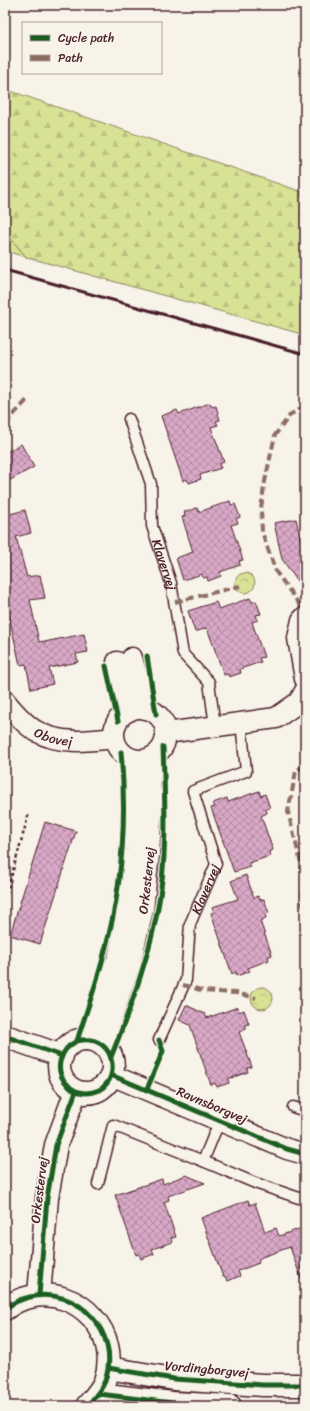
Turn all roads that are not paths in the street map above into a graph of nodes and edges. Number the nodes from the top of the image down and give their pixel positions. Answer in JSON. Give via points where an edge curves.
{"nodes":[{"id":1,"x":129,"y":419,"type":"dead end"},
{"id":2,"x":305,"y":617,"type":"edge"},
{"id":3,"x":124,"y":660,"type":"dead end"},
{"id":4,"x":305,"y":679,"type":"edge"},
{"id":5,"x":303,"y":700,"type":"edge"},
{"id":6,"x":5,"y":701,"type":"edge"},
{"id":7,"x":137,"y":710,"type":"junction"},
{"id":8,"x":240,"y":722,"type":"junction"},
{"id":9,"x":215,"y":726,"type":"junction"},
{"id":10,"x":166,"y":733,"type":"junction"},
{"id":11,"x":114,"y":738,"type":"junction"},
{"id":12,"x":141,"y":759,"type":"junction"},
{"id":13,"x":5,"y":1036,"type":"edge"},
{"id":14,"x":159,"y":1040,"type":"dead end"},
{"id":15,"x":95,"y":1042,"type":"junction"},
{"id":16,"x":62,"y":1056,"type":"junction"},
{"id":17,"x":111,"y":1074,"type":"junction"},
{"id":18,"x":76,"y":1091,"type":"junction"},
{"id":19,"x":293,"y":1107,"type":"dead end"},
{"id":20,"x":305,"y":1111,"type":"edge"},
{"id":21,"x":220,"y":1120,"type":"junction"},
{"id":22,"x":305,"y":1154,"type":"edge"},
{"id":23,"x":203,"y":1161,"type":"junction"},
{"id":24,"x":98,"y":1184,"type":"dead end"},
{"id":25,"x":305,"y":1200,"type":"edge"},
{"id":26,"x":39,"y":1295,"type":"junction"},
{"id":27,"x":5,"y":1309,"type":"edge"},
{"id":28,"x":108,"y":1368,"type":"junction"},
{"id":29,"x":305,"y":1385,"type":"edge"},
{"id":30,"x":93,"y":1400,"type":"edge"},
{"id":31,"x":230,"y":1406,"type":"edge"}],
"edges":[{"from":1,"to":9,"type":"lane","name":"Klavervej","via":[[151,484],[152,526],[171,583],[183,654],[209,682]]},
{"from":2,"to":4,"type":"street","via":[[298,638]]},
{"from":3,"to":7,"type":"street"},
{"from":5,"to":8,"type":"street","via":[[276,718]]},
{"from":6,"to":11,"type":"street","name":"Obovej","via":[[36,731],[60,740]]},
{"from":7,"to":10,"type":"street","via":[[156,714],[165,726]]},
{"from":7,"to":11,"type":"street","via":[[122,715],[114,729]]},
{"from":8,"to":9,"type":"street"},
{"from":8,"to":14,"type":"lane","name":"Klavervej","via":[[246,771],[193,790],[216,864],[190,924],[186,980]]},
{"from":9,"to":10,"type":"street"},
{"from":10,"to":12,"type":"street","via":[[163,747],[158,754]]},
{"from":11,"to":12,"type":"street","via":[[121,752]]},
{"from":12,"to":15,"type":"street","name":"Orkestervej","via":[[152,799],[143,909],[130,964]]},
{"from":13,"to":16,"type":"main road"},
{"from":15,"to":16,"type":"main road","via":[[72,1043]]},
{"from":15,"to":17,"type":"main road","via":[[109,1052],[113,1068]]},
{"from":16,"to":18,"type":"main road","via":[[61,1075],[66,1084]]},
{"from":17,"to":18,"type":"main road","via":[[104,1086],[95,1091]]},
{"from":17,"to":21,"type":"street","name":"Ravnsborgvej"},
{"from":18,"to":26,"type":"main road","name":"Orkestervej","via":[[56,1144],[47,1198]]},
{"from":19,"to":20,"type":"lane"},
{"from":21,"to":22,"type":"street","name":"Ravnsborgvej"},
{"from":21,"to":23,"type":"lane"},
{"from":23,"to":24,"type":"lane","via":[[113,1124]]},
{"from":23,"to":25,"type":"lane","via":[[254,1183]]},
{"from":26,"to":27,"type":"main road","via":[[22,1299]]},
{"from":26,"to":28,"type":"main road","via":[[62,1297],[83,1307],[98,1324],[108,1345]]},
{"from":28,"to":29,"type":"main road","name":"Vordingborgvej","via":[[174,1379]]},
{"from":28,"to":30,"type":"main road","via":[[105,1382]]},
{"from":30,"to":31,"type":"main road"}]}
